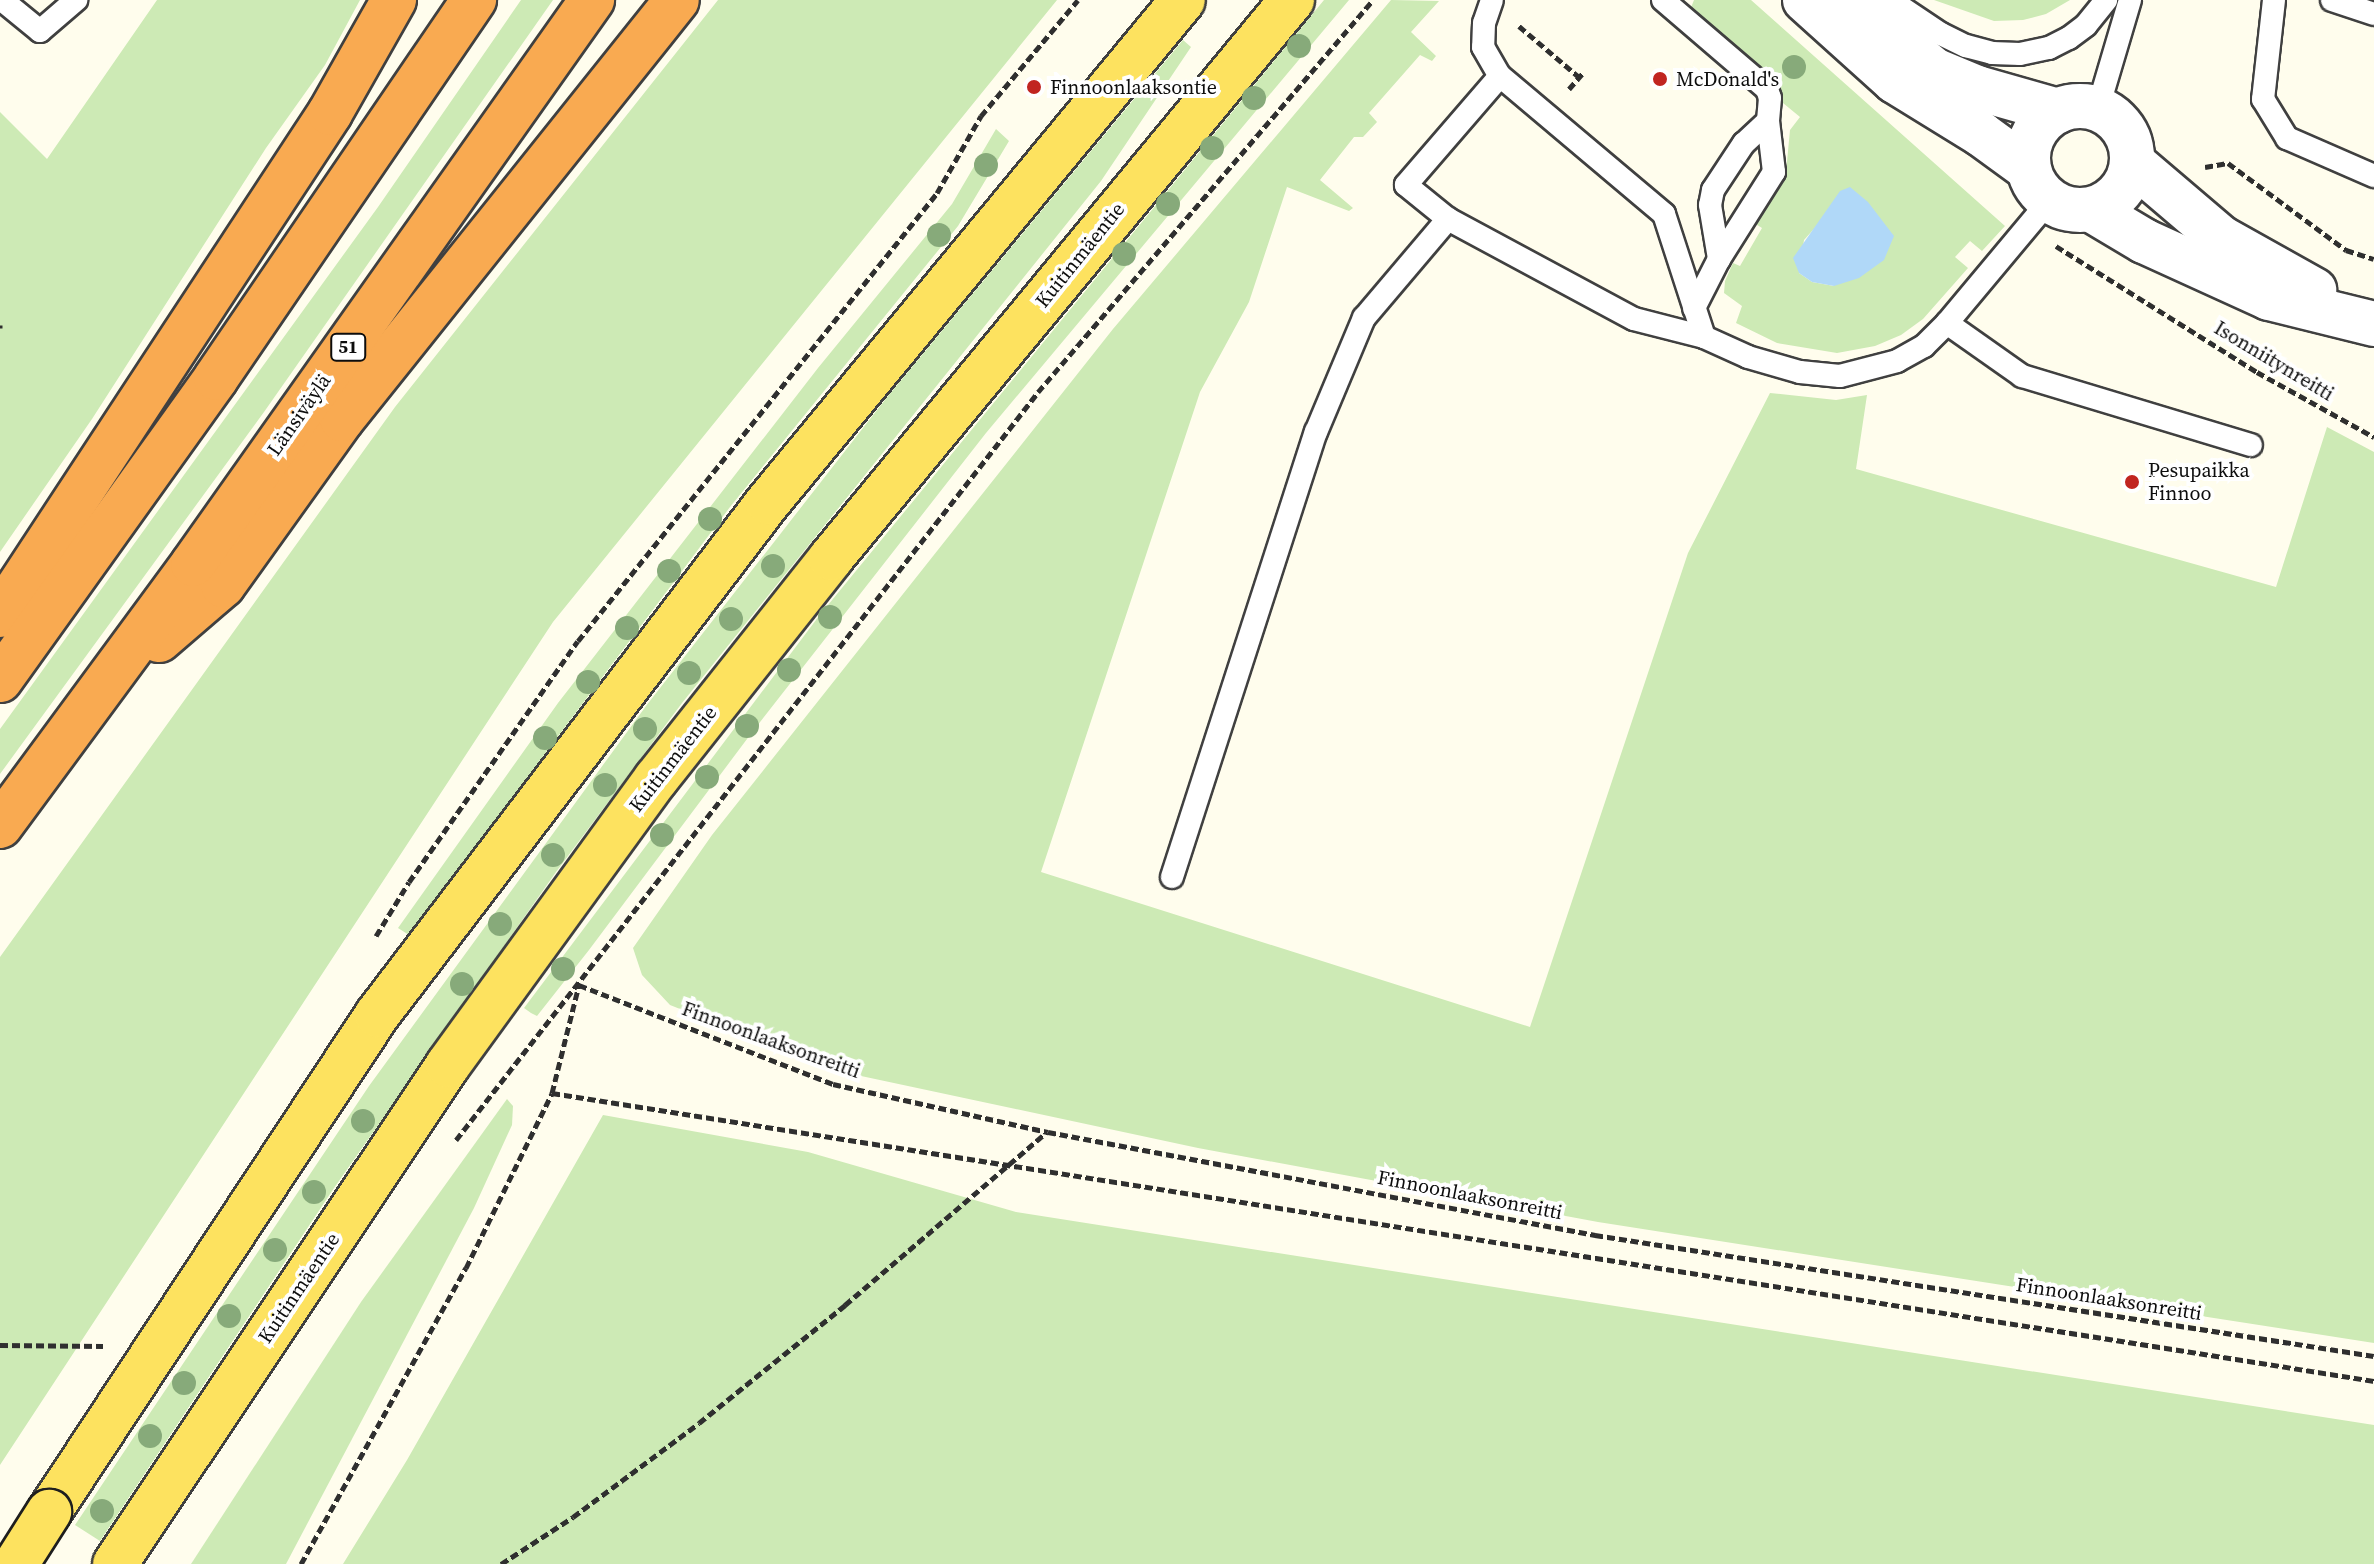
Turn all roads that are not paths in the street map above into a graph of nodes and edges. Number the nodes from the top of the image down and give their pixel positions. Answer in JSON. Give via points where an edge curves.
{"nodes":[{"id":1,"x":2,"y":0,"type":"edge"},
{"id":2,"x":76,"y":0,"type":"edge"},
{"id":3,"x":394,"y":0,"type":"edge"},
{"id":4,"x":474,"y":0,"type":"edge"},
{"id":5,"x":592,"y":0,"type":"edge"},
{"id":6,"x":677,"y":0,"type":"edge"},
{"id":7,"x":1183,"y":0,"type":"edge"},
{"id":8,"x":1292,"y":0,"type":"edge"},
{"id":9,"x":1663,"y":0,"type":"edge"},
{"id":10,"x":1805,"y":0,"type":"edge"},
{"id":11,"x":1856,"y":0,"type":"edge"},
{"id":12,"x":1890,"y":0,"type":"edge"},
{"id":13,"x":2106,"y":0,"type":"edge"},
{"id":14,"x":2130,"y":0,"type":"edge"},
{"id":15,"x":2274,"y":0,"type":"edge"},
{"id":16,"x":2332,"y":0,"type":"edge"},
{"id":17,"x":1499,"y":8,"type":"edge"},
{"id":18,"x":2374,"y":14,"type":"edge"},
{"id":19,"x":1500,"y":76,"type":"junction"},
{"id":20,"x":2078,"y":109,"type":"junction"},
{"id":21,"x":1768,"y":121,"type":"junction"},
{"id":22,"x":2133,"y":163,"type":"junction"},
{"id":23,"x":2374,"y":176,"type":"edge"},
{"id":24,"x":2035,"y":199,"type":"junction"},
{"id":25,"x":2092,"y":210,"type":"junction"},
{"id":26,"x":1448,"y":219,"type":"junction"},
{"id":27,"x":1719,"y":259,"type":"junction"},
{"id":28,"x":1694,"y":308,"type":"junction"},
{"id":29,"x":2374,"y":322,"type":"edge"},
{"id":30,"x":1947,"y":323,"type":"junction"},
{"id":31,"x":1704,"y":337,"type":"junction"},
{"id":32,"x":2251,"y":445,"type":"dead end"},
{"id":33,"x":0,"y":615,"type":"edge"},
{"id":34,"x":0,"y":680,"type":"edge"},
{"id":35,"x":99,"y":691,"type":"junction"},
{"id":36,"x":0,"y":826,"type":"edge"},
{"id":37,"x":1172,"y":877,"type":"dead end"},
{"id":38,"x":118,"y":1560,"type":"edge"},
{"id":39,"x":16,"y":1564,"type":"edge"}],
"edges":[{"from":1,"to":2,"type":"lane","via":[[40,31]]},
{"from":3,"to":33,"type":"highway","via":[[330,113]]},
{"from":4,"to":34,"type":"highway","via":[[216,378]]},
{"from":5,"to":35,"type":"highway","name":"Länsiväylä","number":"51"},
{"from":6,"to":35,"type":"highway","via":[[342,419],[223,585]]},
{"from":7,"to":39,"type":"main road","bridge":true,"via":[[768,502],[377,1015]]},
{"from":8,"to":38,"type":"main road","name":"Kuitinmäentie","via":[[831,558],[656,779],[448,1065]]},
{"from":9,"to":21,"type":"lane","via":[[1767,89]]},
{"from":10,"to":24,"type":"street","via":[[1895,81],[1981,134]]},
{"from":11,"to":20,"type":"street","via":[[1934,70],[1977,88]]},
{"from":12,"to":13,"type":"lane","via":[[1966,46],[2020,54],[2069,38]]},
{"from":14,"to":20,"type":"lane"},
{"from":15,"to":23,"type":"lane","via":[[2263,99],[2287,138]]},
{"from":16,"to":18,"type":"lane"},
{"from":17,"to":19,"type":"lane","via":[[1484,23],[1483,47]]},
{"from":19,"to":26,"type":"lane","via":[[1406,185]]},
{"from":19,"to":28,"type":"lane","via":[[1664,214]]},
{"from":20,"to":22,"type":"street","via":[[2116,119],[2126,131]]},
{"from":20,"to":24,"type":"street","via":[[2043,120],[2033,135]]},
{"from":21,"to":27,"type":"lane","via":[[1774,172]]},
{"from":21,"to":27,"type":"lane","via":[[1744,143],[1713,190],[1710,205]]},
{"from":22,"to":25,"type":"street","via":[[2120,193]]},
{"from":22,"to":29,"type":"street","via":[[2221,238]]},
{"from":24,"to":25,"type":"street"},
{"from":24,"to":30,"type":"lane"},
{"from":25,"to":29,"type":"street","via":[[2157,248],[2257,294]]},
{"from":26,"to":31,"type":"lane","via":[[1634,319]]},
{"from":26,"to":37,"type":"lane","via":[[1364,318],[1334,389]]},
{"from":27,"to":28,"type":"lane"},
{"from":28,"to":31,"type":"lane"},
{"from":30,"to":31,"type":"lane","via":[[1924,346],[1897,361],[1840,376],[1800,372]]},
{"from":30,"to":32,"type":"lane","via":[[2022,376]]},
{"from":35,"to":36,"type":"highway","name":"Länsiväylä","number":"51"}]}
